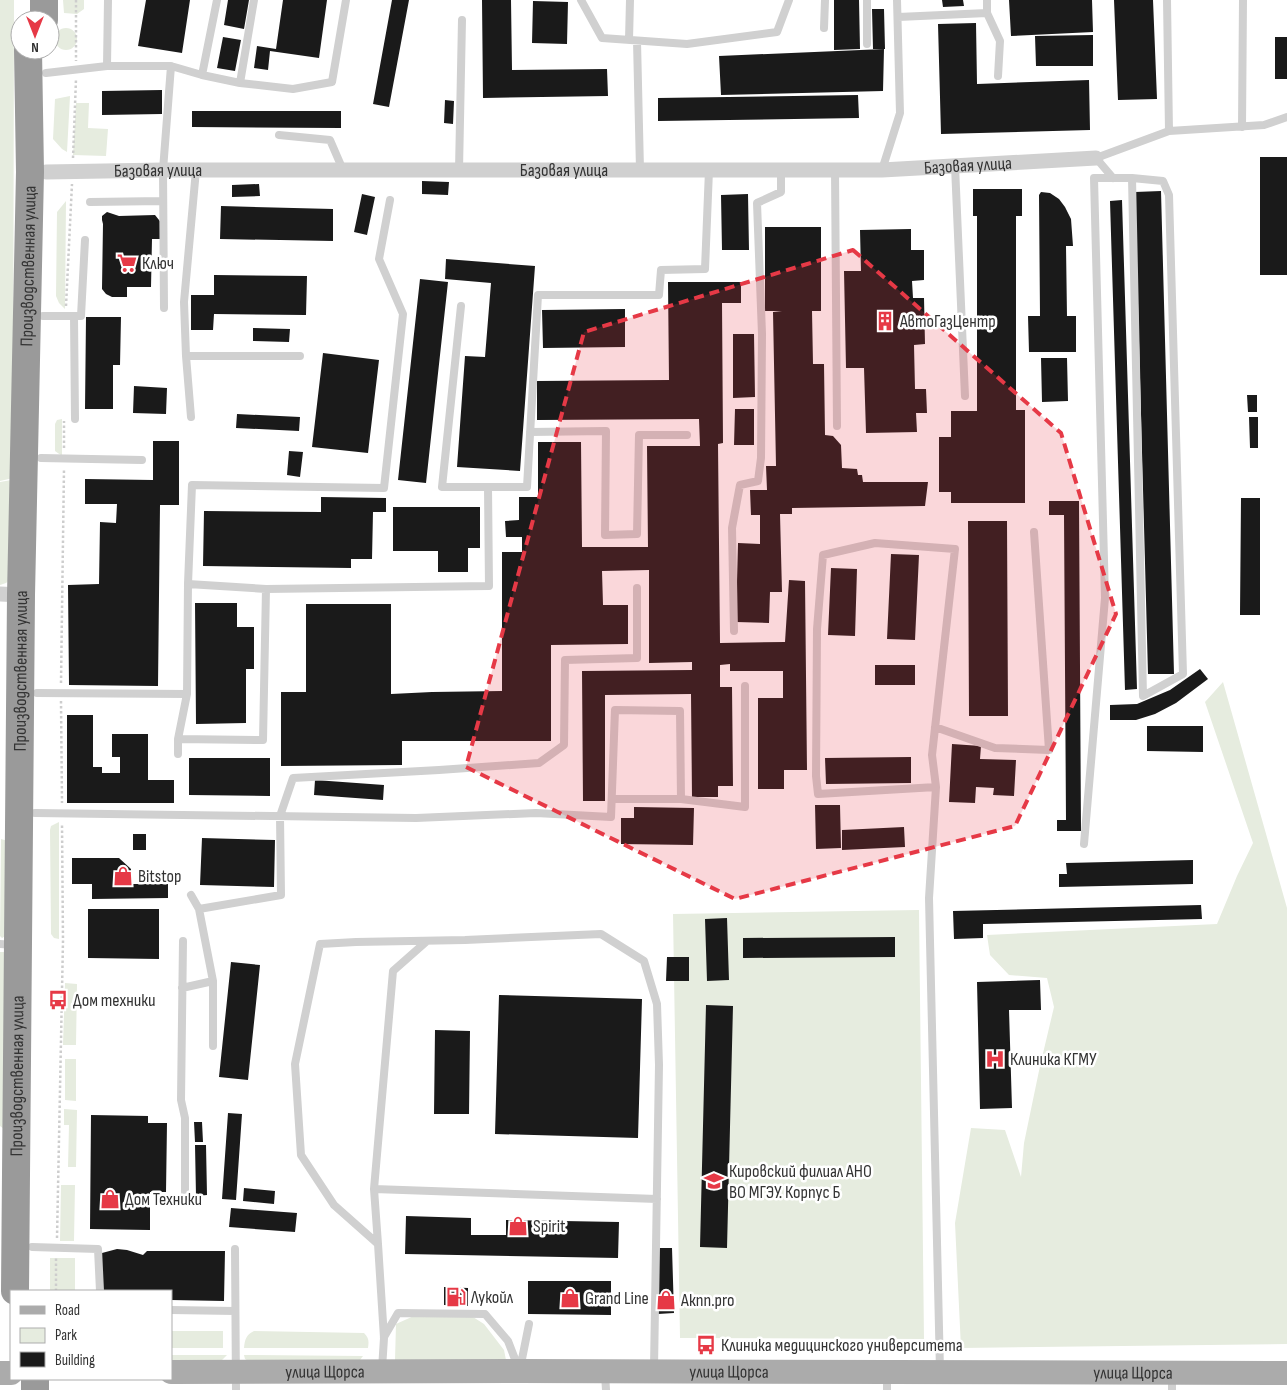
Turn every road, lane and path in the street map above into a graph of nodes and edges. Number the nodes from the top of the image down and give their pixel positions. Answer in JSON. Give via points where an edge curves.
{"nodes":[{"id":1,"x":76,"y":0,"type":"edge"},
{"id":2,"x":108,"y":0,"type":"edge"},
{"id":3,"x":217,"y":0,"type":"edge"},
{"id":4,"x":254,"y":0,"type":"edge"},
{"id":5,"x":346,"y":0,"type":"edge"},
{"id":6,"x":581,"y":0,"type":"edge"},
{"id":7,"x":630,"y":0,"type":"edge"},
{"id":8,"x":789,"y":0,"type":"edge"},
{"id":9,"x":825,"y":0,"type":"edge"},
{"id":10,"x":867,"y":0,"type":"edge"},
{"id":11,"x":897,"y":0,"type":"edge"},
{"id":12,"x":987,"y":0,"type":"edge"},
{"id":13,"x":1167,"y":0,"type":"edge"},
{"id":14,"x":1243,"y":0,"type":"edge"},
{"id":15,"x":987,"y":13,"type":"junction"},
{"id":16,"x":898,"y":17,"type":"junction"},
{"id":17,"x":462,"y":20,"type":"dead end"},
{"id":18,"x":824,"y":28,"type":"dead end"},
{"id":19,"x":633,"y":40,"type":"junction"},
{"id":20,"x":867,"y":44,"type":"dead end"},
{"id":21,"x":30,"y":60,"type":"edge"},
{"id":22,"x":45,"y":61,"type":"edge"},
{"id":23,"x":107,"y":66,"type":"junction"},
{"id":24,"x":171,"y":66,"type":"junction"},
{"id":25,"x":76,"y":71,"type":"junction"},
{"id":26,"x":202,"y":75,"type":"junction"},
{"id":27,"x":998,"y":76,"type":"dead end"},
{"id":28,"x":240,"y":83,"type":"junction"},
{"id":29,"x":1287,"y":117,"type":"edge"},
{"id":30,"x":1242,"y":126,"type":"junction"},
{"id":31,"x":1169,"y":131,"type":"junction"},
{"id":32,"x":279,"y":135,"type":"dead end"},
{"id":33,"x":1096,"y":158,"type":"junction"},
{"id":34,"x":955,"y":166,"type":"junction"},
{"id":35,"x":163,"y":170,"type":"junction"},
{"id":36,"x":196,"y":170,"type":"junction"},
{"id":37,"x":342,"y":170,"type":"junction"},
{"id":38,"x":459,"y":170,"type":"junction"},
{"id":39,"x":640,"y":170,"type":"junction"},
{"id":40,"x":710,"y":170,"type":"junction"},
{"id":41,"x":782,"y":170,"type":"junction"},
{"id":42,"x":836,"y":170,"type":"junction"},
{"id":43,"x":882,"y":170,"type":"junction"},
{"id":44,"x":50,"y":171,"type":"junction"},
{"id":45,"x":1113,"y":178,"type":"junction"},
{"id":46,"x":1132,"y":178,"type":"junction"},
{"id":47,"x":390,"y":200,"type":"dead end"},
{"id":48,"x":163,"y":201,"type":"junction"},
{"id":49,"x":90,"y":202,"type":"dead end"},
{"id":50,"x":85,"y":240,"type":"dead end"},
{"id":51,"x":461,"y":306,"type":"dead end"},
{"id":52,"x":164,"y":308,"type":"dead end"},
{"id":53,"x":61,"y":316,"type":"junction"},
{"id":54,"x":186,"y":356,"type":"junction"},
{"id":55,"x":300,"y":356,"type":"dead end"},
{"id":56,"x":965,"y":396,"type":"dead end"},
{"id":57,"x":191,"y":417,"type":"dead end"},
{"id":58,"x":75,"y":419,"type":"dead end"},
{"id":59,"x":64,"y":420,"type":"dead end"},
{"id":60,"x":837,"y":426,"type":"dead end"},
{"id":61,"x":530,"y":432,"type":"junction"},
{"id":62,"x":687,"y":435,"type":"dead end"},
{"id":63,"x":52,"y":458,"type":"junction"},
{"id":64,"x":142,"y":460,"type":"dead end"},
{"id":65,"x":488,"y":487,"type":"junction"},
{"id":66,"x":1034,"y":532,"type":"dead end"},
{"id":67,"x":188,"y":584,"type":"junction"},
{"id":68,"x":637,"y":588,"type":"dead end"},
{"id":69,"x":266,"y":589,"type":"junction"},
{"id":70,"x":11,"y":594,"type":"edge"},
{"id":71,"x":734,"y":632,"type":"dead end"},
{"id":72,"x":745,"y":686,"type":"dead end"},
{"id":73,"x":49,"y":693,"type":"junction"},
{"id":74,"x":186,"y":694,"type":"junction"},
{"id":75,"x":935,"y":727,"type":"junction"},
{"id":76,"x":178,"y":739,"type":"junction"},
{"id":77,"x":178,"y":754,"type":"dead end"},
{"id":78,"x":936,"y":787,"type":"junction"},
{"id":79,"x":681,"y":798,"type":"junction"},
{"id":80,"x":612,"y":799,"type":"junction"},
{"id":81,"x":49,"y":813,"type":"junction"},
{"id":82,"x":280,"y":816,"type":"junction"},
{"id":83,"x":1084,"y":844,"type":"dead end"},
{"id":84,"x":191,"y":895,"type":"dead end"},
{"id":85,"x":198,"y":909,"type":"junction"},
{"id":86,"x":183,"y":941,"type":"dead end"},
{"id":87,"x":427,"y":941,"type":"junction"},
{"id":88,"x":9,"y":945,"type":"edge"},
{"id":89,"x":213,"y":981,"type":"junction"},
{"id":90,"x":182,"y":988,"type":"junction"},
{"id":91,"x":213,"y":1046,"type":"dead end"},
{"id":92,"x":8,"y":1143,"type":"edge"},
{"id":93,"x":374,"y":1189,"type":"junction"},
{"id":94,"x":185,"y":1192,"type":"dead end"},
{"id":95,"x":657,"y":1199,"type":"junction"},
{"id":96,"x":378,"y":1244,"type":"junction"},
{"id":97,"x":44,"y":1247,"type":"junction"},
{"id":98,"x":235,"y":1249,"type":"dead end"},
{"id":99,"x":15,"y":1290,"type":"edge"},
{"id":100,"x":32,"y":1290,"type":"edge"},
{"id":101,"x":56,"y":1290,"type":"edge"},
{"id":102,"x":100,"y":1290,"type":"edge"},
{"id":103,"x":172,"y":1310,"type":"edge"},
{"id":104,"x":235,"y":1311,"type":"junction"},
{"id":105,"x":529,"y":1324,"type":"dead end"},
{"id":106,"x":384,"y":1338,"type":"junction"},
{"id":107,"x":519,"y":1371,"type":"junction"},
{"id":108,"x":172,"y":1372,"type":"edge"},
{"id":109,"x":381,"y":1372,"type":"junction"},
{"id":110,"x":654,"y":1372,"type":"junction"},
{"id":111,"x":940,"y":1372,"type":"junction"},
{"id":112,"x":1287,"y":1373,"type":"edge"},
{"id":113,"x":236,"y":1381,"type":"edge"},
{"id":114,"x":605,"y":1381,"type":"edge"},
{"id":115,"x":887,"y":1381,"type":"edge"},
{"id":116,"x":1172,"y":1381,"type":"edge"}],
"edges":[{"from":1,"to":25,"type":"path"},
{"from":2,"to":23,"type":"lane"},
{"from":3,"to":26,"type":"lane"},
{"from":4,"to":28,"type":"lane"},
{"from":5,"to":28,"type":"lane","via":[[332,82],[293,89]]},
{"from":6,"to":19,"type":"lane","via":[[602,38]]},
{"from":7,"to":19,"type":"lane"},
{"from":8,"to":19,"type":"lane","via":[[777,32],[687,44]]},
{"from":9,"to":18,"type":"lane"},
{"from":10,"to":20,"type":"lane"},
{"from":11,"to":16,"type":"lane"},
{"from":12,"to":15,"type":"lane"},
{"from":13,"to":31,"type":"lane"},
{"from":14,"to":30,"type":"lane"},
{"from":15,"to":16,"type":"lane"},
{"from":15,"to":27,"type":"lane","via":[[1000,41]]},
{"from":16,"to":43,"type":"lane","via":[[900,113]]},
{"from":17,"to":38,"type":"lane"},
{"from":19,"to":39,"type":"lane"},
{"from":21,"to":44,"type":"highway","name":"Производственная улица"},
{"from":22,"to":25,"type":"lane"},
{"from":22,"to":44,"type":"highway","name":"Производственная улица"},
{"from":23,"to":24,"type":"lane"},
{"from":23,"to":25,"type":"lane"},
{"from":24,"to":26,"type":"lane"},
{"from":24,"to":35,"type":"lane"},
{"from":25,"to":44,"type":"path"},
{"from":26,"to":28,"type":"lane"},
{"from":29,"to":30,"type":"lane","via":[[1264,125]]},
{"from":30,"to":31,"type":"lane"},
{"from":31,"to":33,"type":"lane"},
{"from":32,"to":37,"type":"lane","via":[[330,140]]},
{"from":33,"to":34,"type":"street","name":"Базовая улица"},
{"from":33,"to":45,"type":"lane"},
{"from":34,"to":43,"type":"street","name":"Базовая улица"},
{"from":34,"to":56,"type":"lane"},
{"from":35,"to":36,"type":"street","name":"Базовая улица"},
{"from":35,"to":44,"type":"street","name":"Базовая улица"},
{"from":35,"to":48,"type":"lane"},
{"from":36,"to":37,"type":"street","name":"Базовая улица"},
{"from":36,"to":54,"type":"lane","via":[[184,302]]},
{"from":37,"to":38,"type":"street","name":"Базовая улица"},
{"from":38,"to":39,"type":"street","name":"Базовая улица"},
{"from":39,"to":40,"type":"street","name":"Базовая улица"},
{"from":40,"to":41,"type":"street","name":"Базовая улица"},
{"from":40,"to":61,"type":"lane","via":[[705,269],[661,270],[659,295],[538,295]]},
{"from":41,"to":42,"type":"street","name":"Базовая улица"},
{"from":41,"to":71,"type":"lane","via":[[781,192],[757,203],[762,334],[761,458],[758,480],[740,485],[732,528]]},
{"from":42,"to":43,"type":"street","name":"Базовая улица"},
{"from":42,"to":60,"type":"lane"},
{"from":44,"to":53,"type":"highway","name":"Производственная улица"},
{"from":44,"to":53,"type":"path"},
{"from":44,"to":70,"type":"highway","name":"Производственная улица"},
{"from":45,"to":46,"type":"lane"},
{"from":45,"to":83,"type":"lane","via":[[1094,178],[1105,598]]},
{"from":46,"to":46,"type":"lane","via":[[1163,181],[1169,195],[1183,674],[1143,696]]},
{"from":47,"to":67,"type":"lane","via":[[379,259],[403,314],[384,488],[192,485]]},
{"from":48,"to":49,"type":"lane"},
{"from":48,"to":52,"type":"lane"},
{"from":50,"to":53,"type":"lane","via":[[81,316]]},
{"from":51,"to":65,"type":"lane","via":[[442,486]]},
{"from":53,"to":58,"type":"lane"},
{"from":53,"to":63,"type":"highway","name":"Производственная улица"},
{"from":54,"to":55,"type":"lane"},
{"from":54,"to":57,"type":"lane"},
{"from":59,"to":63,"type":"path"},
{"from":61,"to":62,"type":"lane","via":[[606,431],[605,535],[637,534],[639,435]]},
{"from":61,"to":65,"type":"lane","via":[[527,486]]},
{"from":63,"to":64,"type":"lane"},
{"from":63,"to":73,"type":"highway","name":"Производственная улица"},
{"from":63,"to":73,"type":"path"},
{"from":65,"to":69,"type":"lane","via":[[489,586]]},
{"from":66,"to":75,"type":"lane","via":[[1049,750],[995,748]]},
{"from":67,"to":69,"type":"lane"},
{"from":67,"to":74,"type":"lane"},
{"from":68,"to":82,"type":"lane","via":[[637,658],[565,660],[564,745],[539,763],[293,778]]},
{"from":69,"to":76,"type":"lane","via":[[263,740]]},
{"from":70,"to":88,"type":"highway","name":"Производственная улица"},
{"from":72,"to":79,"type":"lane","via":[[745,807]]},
{"from":73,"to":74,"type":"lane"},
{"from":73,"to":81,"type":"highway","name":"Производственная улица"},
{"from":73,"to":81,"type":"path"},
{"from":74,"to":76,"type":"lane"},
{"from":75,"to":78,"type":"lane","via":[[932,755]]},
{"from":75,"to":78,"type":"lane","via":[[955,549],[875,543],[823,556],[817,629],[818,794]]},
{"from":76,"to":77,"type":"lane"},
{"from":78,"to":111,"type":"lane","via":[[930,898]]},
{"from":79,"to":80,"type":"lane"},
{"from":79,"to":80,"type":"lane","via":[[680,711],[615,710]]},
{"from":80,"to":82,"type":"lane","via":[[611,817],[536,812],[416,818]]},
{"from":81,"to":82,"type":"lane"},
{"from":81,"to":97,"type":"highway","name":"Производственная улица"},
{"from":81,"to":97,"type":"path","via":[[63,941]]},
{"from":82,"to":85,"type":"lane","via":[[281,895]]},
{"from":84,"to":85,"type":"lane"},
{"from":85,"to":89,"type":"lane"},
{"from":86,"to":90,"type":"lane"},
{"from":87,"to":93,"type":"lane","via":[[394,971]]},
{"from":87,"to":95,"type":"lane","via":[[601,934],[644,961],[656,1004],[659,1065]]},
{"from":87,"to":96,"type":"lane","via":[[320,944],[295,1064],[301,1155],[334,1206]]},
{"from":88,"to":92,"type":"highway","name":"Производственная улица"},
{"from":89,"to":90,"type":"lane"},
{"from":89,"to":91,"type":"lane"},
{"from":90,"to":94,"type":"lane","via":[[181,1100],[185,1118]]},
{"from":92,"to":99,"type":"highway","name":"Производственная улица"},
{"from":93,"to":95,"type":"lane"},
{"from":93,"to":96,"type":"lane"},
{"from":95,"to":110,"type":"lane"},
{"from":96,"to":106,"type":"lane"},
{"from":97,"to":100,"type":"highway","name":"Производственная улица"},
{"from":97,"to":101,"type":"path"},
{"from":97,"to":102,"type":"lane","via":[[98,1249]]},
{"from":98,"to":104,"type":"lane"},
{"from":103,"to":104,"type":"lane"},
{"from":104,"to":113,"type":"lane"},
{"from":105,"to":107,"type":"lane"},
{"from":106,"to":107,"type":"lane","via":[[398,1313],[485,1314],[508,1341]]},
{"from":106,"to":109,"type":"lane"},
{"from":107,"to":109,"type":"main road","name":"улица Щорса"},
{"from":107,"to":114,"type":"main road","name":"улица Щорса"},
{"from":108,"to":113,"type":"main road","name":"улица Щорса"},
{"from":109,"to":113,"type":"main road","name":"улица Щорса"},
{"from":110,"to":114,"type":"main road","name":"улица Щорса"},
{"from":110,"to":115,"type":"main road","name":"улица Щорса"},
{"from":111,"to":115,"type":"main road","name":"улица Щорса"},
{"from":111,"to":116,"type":"main road","name":"улица Щорса"},
{"from":112,"to":116,"type":"main road","name":"улица Щорса"}]}
